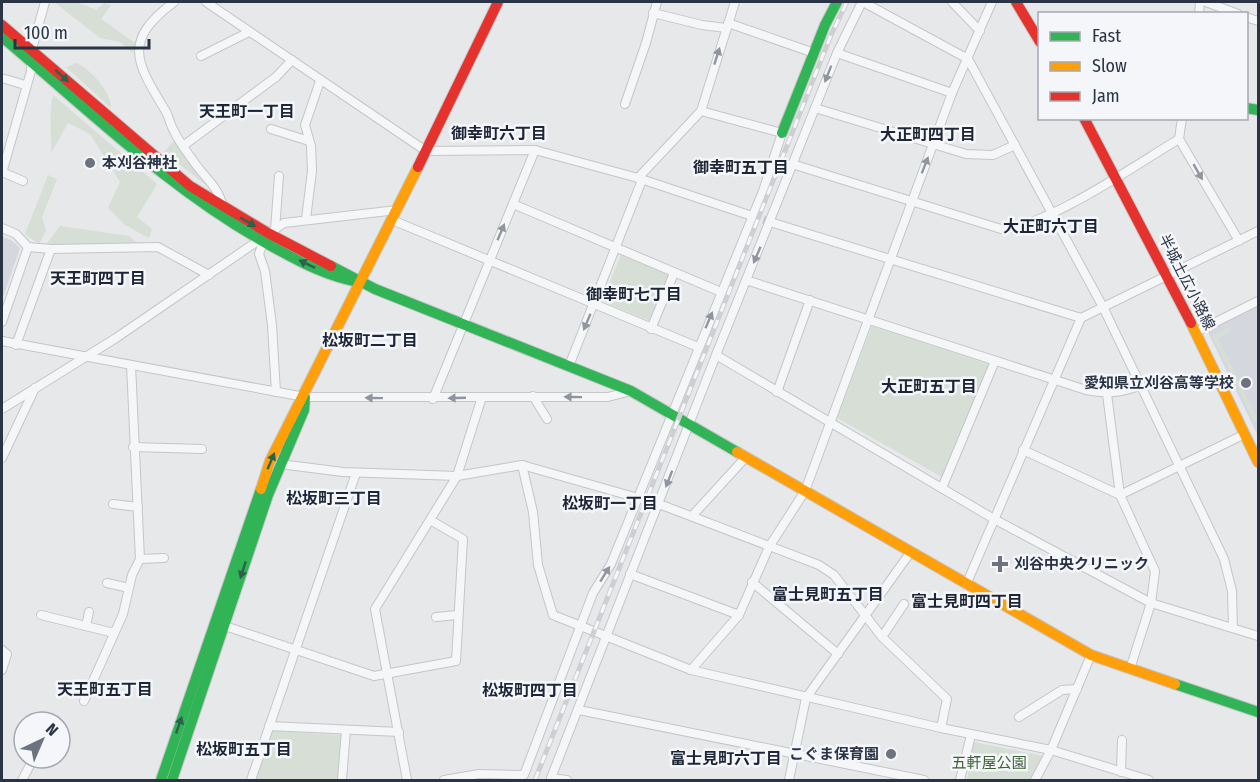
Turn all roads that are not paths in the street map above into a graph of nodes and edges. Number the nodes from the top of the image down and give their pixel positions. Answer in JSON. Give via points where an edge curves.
{"nodes":[{"id":1,"x":45,"y":2,"type":"edge"},
{"id":2,"x":174,"y":2,"type":"edge"},
{"id":3,"x":206,"y":2,"type":"edge"},
{"id":4,"x":498,"y":2,"type":"edge"},
{"id":5,"x":657,"y":2,"type":"edge"},
{"id":6,"x":735,"y":2,"type":"edge"},
{"id":7,"x":837,"y":2,"type":"edge"},
{"id":8,"x":862,"y":2,"type":"edge"},
{"id":9,"x":952,"y":2,"type":"edge"},
{"id":10,"x":992,"y":2,"type":"edge"},
{"id":11,"x":1016,"y":2,"type":"edge"},
{"id":12,"x":1206,"y":2,"type":"edge"},
{"id":13,"x":1233,"y":12,"type":"edge"},
{"id":14,"x":654,"y":14,"type":"junction"},
{"id":15,"x":2,"y":25,"type":"edge"},
{"id":16,"x":727,"y":25,"type":"junction"},
{"id":17,"x":980,"y":31,"type":"junction"},
{"id":18,"x":249,"y":32,"type":"junction"},
{"id":19,"x":2,"y":37,"type":"edge"},
{"id":20,"x":1038,"y":39,"type":"edge"},
{"id":21,"x":32,"y":50,"type":"junction"},
{"id":22,"x":814,"y":53,"type":"junction"},
{"id":23,"x":837,"y":53,"type":"junction"},
{"id":24,"x":201,"y":56,"type":"dead end"},
{"id":25,"x":968,"y":58,"type":"junction"},
{"id":26,"x":292,"y":60,"type":"junction"},
{"id":27,"x":31,"y":62,"type":"junction"},
{"id":28,"x":5,"y":79,"type":"dead end"},
{"id":29,"x":320,"y":81,"type":"junction"},
{"id":30,"x":25,"y":85,"type":"junction"},
{"id":31,"x":952,"y":93,"type":"junction"},
{"id":32,"x":625,"y":104,"type":"dead end"},
{"id":33,"x":815,"y":108,"type":"junction"},
{"id":34,"x":701,"y":111,"type":"junction"},
{"id":35,"x":1085,"y":120,"type":"edge"},
{"id":36,"x":1182,"y":120,"type":"edge"},
{"id":37,"x":271,"y":129,"type":"dead end"},
{"id":38,"x":783,"y":133,"type":"junction"},
{"id":39,"x":1179,"y":139,"type":"junction"},
{"id":40,"x":309,"y":141,"type":"junction"},
{"id":41,"x":933,"y":145,"type":"junction"},
{"id":42,"x":1015,"y":145,"type":"junction"},
{"id":43,"x":183,"y":147,"type":"junction"},
{"id":44,"x":535,"y":150,"type":"junction"},
{"id":45,"x":426,"y":151,"type":"junction"},
{"id":46,"x":792,"y":164,"type":"junction"},
{"id":47,"x":2,"y":172,"type":"edge"},
{"id":48,"x":279,"y":176,"type":"dead end"},
{"id":49,"x":1116,"y":176,"type":"junction"},
{"id":50,"x":640,"y":179,"type":"junction"},
{"id":51,"x":23,"y":181,"type":"dead end"},
{"id":52,"x":911,"y":201,"type":"junction"},
{"id":53,"x":513,"y":204,"type":"junction"},
{"id":54,"x":223,"y":208,"type":"junction"},
{"id":55,"x":1053,"y":212,"type":"junction"},
{"id":56,"x":394,"y":215,"type":"junction"},
{"id":57,"x":752,"y":216,"type":"junction"},
{"id":58,"x":306,"y":219,"type":"junction"},
{"id":59,"x":770,"y":222,"type":"junction"},
{"id":60,"x":2,"y":228,"type":"edge"},
{"id":61,"x":1258,"y":231,"type":"edge"},
{"id":62,"x":266,"y":236,"type":"junction"},
{"id":63,"x":1239,"y":241,"type":"junction"},
{"id":64,"x":28,"y":247,"type":"junction"},
{"id":65,"x":51,"y":249,"type":"junction"},
{"id":66,"x":617,"y":249,"type":"junction"},
{"id":67,"x":489,"y":260,"type":"junction"},
{"id":68,"x":891,"y":260,"type":"junction"},
{"id":69,"x":674,"y":273,"type":"junction"},
{"id":70,"x":209,"y":275,"type":"junction"},
{"id":71,"x":1168,"y":276,"type":"junction"},
{"id":72,"x":746,"y":280,"type":"junction"},
{"id":73,"x":362,"y":283,"type":"junction"},
{"id":74,"x":721,"y":292,"type":"junction"},
{"id":75,"x":810,"y":300,"type":"junction"},
{"id":76,"x":1258,"y":301,"type":"edge"},
{"id":77,"x":595,"y":304,"type":"junction"},
{"id":78,"x":1103,"y":307,"type":"junction"},
{"id":79,"x":1081,"y":318,"type":"junction"},
{"id":80,"x":868,"y":319,"type":"junction"},
{"id":81,"x":2,"y":322,"type":"edge"},
{"id":82,"x":464,"y":325,"type":"junction"},
{"id":83,"x":651,"y":329,"type":"junction"},
{"id":84,"x":1196,"y":332,"type":"junction"},
{"id":85,"x":2,"y":341,"type":"edge"},
{"id":86,"x":16,"y":345,"type":"junction"},
{"id":87,"x":698,"y":348,"type":"junction"},
{"id":88,"x":716,"y":355,"type":"junction"},
{"id":89,"x":83,"y":357,"type":"junction"},
{"id":90,"x":995,"y":361,"type":"junction"},
{"id":91,"x":131,"y":365,"type":"junction"},
{"id":92,"x":569,"y":366,"type":"junction"},
{"id":93,"x":1054,"y":380,"type":"junction"},
{"id":94,"x":607,"y":381,"type":"junction"},
{"id":95,"x":1141,"y":385,"type":"junction"},
{"id":96,"x":35,"y":388,"type":"junction"},
{"id":97,"x":276,"y":392,"type":"junction"},
{"id":98,"x":631,"y":392,"type":"junction"},
{"id":99,"x":777,"y":393,"type":"junction"},
{"id":100,"x":1107,"y":394,"type":"junction"},
{"id":101,"x":533,"y":396,"type":"junction"},
{"id":102,"x":305,"y":397,"type":"junction"},
{"id":103,"x":482,"y":397,"type":"junction"},
{"id":104,"x":608,"y":397,"type":"junction"},
{"id":105,"x":432,"y":399,"type":"junction"},
{"id":106,"x":2,"y":410,"type":"edge"},
{"id":107,"x":671,"y":413,"type":"junction"},
{"id":108,"x":547,"y":419,"type":"dead end"},
{"id":109,"x":690,"y":424,"type":"junction"},
{"id":110,"x":831,"y":424,"type":"junction"},
{"id":111,"x":1245,"y":434,"type":"junction"},
{"id":112,"x":133,"y":447,"type":"junction"},
{"id":113,"x":202,"y":449,"type":"dead end"},
{"id":114,"x":1023,"y":450,"type":"junction"},
{"id":115,"x":746,"y":457,"type":"junction"},
{"id":116,"x":2,"y":458,"type":"edge"},
{"id":117,"x":1258,"y":462,"type":"edge"},
{"id":118,"x":280,"y":464,"type":"junction"},
{"id":119,"x":522,"y":465,"type":"junction"},
{"id":120,"x":1180,"y":466,"type":"junction"},
{"id":121,"x":356,"y":472,"type":"junction"},
{"id":122,"x":457,"y":476,"type":"junction"},
{"id":123,"x":942,"y":488,"type":"junction"},
{"id":124,"x":805,"y":491,"type":"junction"},
{"id":125,"x":1120,"y":495,"type":"junction"},
{"id":126,"x":637,"y":497,"type":"junction"},
{"id":127,"x":113,"y":504,"type":"dead end"},
{"id":128,"x":659,"y":504,"type":"junction"},
{"id":129,"x":138,"y":507,"type":"junction"},
{"id":130,"x":692,"y":516,"type":"junction"},
{"id":131,"x":994,"y":519,"type":"junction"},
{"id":132,"x":430,"y":520,"type":"junction"},
{"id":133,"x":769,"y":547,"type":"junction"},
{"id":134,"x":910,"y":553,"type":"junction"},
{"id":135,"x":164,"y":558,"type":"dead end"},
{"id":136,"x":140,"y":559,"type":"junction"},
{"id":137,"x":630,"y":574,"type":"junction"},
{"id":138,"x":752,"y":582,"type":"junction"},
{"id":139,"x":107,"y":583,"type":"dead end"},
{"id":140,"x":966,"y":585,"type":"junction"},
{"id":141,"x":129,"y":588,"type":"junction"},
{"id":142,"x":1151,"y":603,"type":"junction"},
{"id":143,"x":904,"y":604,"type":"dead end"},
{"id":144,"x":89,"y":612,"type":"dead end"},
{"id":145,"x":41,"y":615,"type":"dead end"},
{"id":146,"x":457,"y":615,"type":"junction"},
{"id":147,"x":739,"y":615,"type":"junction"},
{"id":148,"x":866,"y":616,"type":"junction"},
{"id":149,"x":436,"y":617,"type":"dead end"},
{"id":150,"x":86,"y":626,"type":"junction"},
{"id":151,"x":225,"y":626,"type":"junction"},
{"id":152,"x":581,"y":627,"type":"junction"},
{"id":153,"x":1233,"y":628,"type":"junction"},
{"id":154,"x":114,"y":633,"type":"junction"},
{"id":155,"x":1258,"y":636,"type":"edge"},
{"id":156,"x":608,"y":637,"type":"junction"},
{"id":157,"x":882,"y":637,"type":"junction"},
{"id":158,"x":295,"y":649,"type":"junction"},
{"id":159,"x":2,"y":650,"type":"edge"},
{"id":160,"x":838,"y":654,"type":"junction"},
{"id":161,"x":1091,"y":654,"type":"junction"},
{"id":162,"x":1130,"y":669,"type":"junction"},
{"id":163,"x":2,"y":670,"type":"edge"},
{"id":164,"x":690,"y":670,"type":"junction"},
{"id":165,"x":387,"y":673,"type":"junction"},
{"id":166,"x":1077,"y":688,"type":"junction"},
{"id":167,"x":806,"y":698,"type":"junction"},
{"id":168,"x":84,"y":701,"type":"dead end"},
{"id":169,"x":579,"y":710,"type":"junction"},
{"id":170,"x":1258,"y":712,"type":"edge"},
{"id":171,"x":1019,"y":717,"type":"dead end"},
{"id":172,"x":269,"y":726,"type":"junction"},
{"id":173,"x":941,"y":728,"type":"junction"},
{"id":174,"x":346,"y":730,"type":"junction"},
{"id":175,"x":399,"y":732,"type":"junction"},
{"id":176,"x":971,"y":735,"type":"junction"},
{"id":177,"x":1122,"y":740,"type":"dead end"},
{"id":178,"x":1051,"y":750,"type":"junction"},
{"id":179,"x":794,"y":756,"type":"junction"},
{"id":180,"x":1118,"y":771,"type":"junction"},
{"id":181,"x":161,"y":780,"type":"edge"},
{"id":182,"x":172,"y":780,"type":"edge"},
{"id":183,"x":250,"y":780,"type":"edge"},
{"id":184,"x":342,"y":780,"type":"edge"},
{"id":185,"x":407,"y":780,"type":"edge"},
{"id":186,"x":444,"y":780,"type":"edge"},
{"id":187,"x":567,"y":780,"type":"edge"},
{"id":188,"x":789,"y":780,"type":"edge"},
{"id":189,"x":924,"y":780,"type":"edge"},
{"id":190,"x":960,"y":780,"type":"edge"},
{"id":191,"x":1035,"y":780,"type":"edge"},
{"id":192,"x":1113,"y":780,"type":"edge"},
{"id":193,"x":1149,"y":780,"type":"edge"}],
"edges":[{"from":1,"to":21,"type":"street"},
{"from":2,"to":43,"type":"street","via":[[160,12],[142,35],[140,63]]},
{"from":3,"to":18,"type":"street"},
{"from":4,"to":45,"type":"street"},
{"from":5,"to":14,"type":"street"},
{"from":6,"to":16,"type":"street"},
{"from":7,"to":22,"type":"street"},
{"from":8,"to":23,"type":"street"},
{"from":8,"to":25,"type":"street"},
{"from":9,"to":17,"type":"street"},
{"from":10,"to":17,"type":"street"},
{"from":11,"to":20,"type":"street"},
{"from":12,"to":13,"type":"street"},
{"from":14,"to":16,"type":"street","via":[[702,25]]},
{"from":14,"to":32,"type":"street"},
{"from":15,"to":21,"type":"street"},
{"from":16,"to":22,"type":"street"},
{"from":34,"to":16,"type":"street","one_way":true},
{"from":17,"to":25,"type":"street"},
{"from":18,"to":24,"type":"street"},
{"from":18,"to":26,"type":"street"},
{"from":19,"to":27,"type":"street"},
{"from":21,"to":27,"type":"street"},
{"from":21,"to":54,"type":"street","one_way":true,"via":[[190,186]]},
{"from":22,"to":38,"type":"street"},
{"from":23,"to":31,"type":"street"},
{"from":23,"to":33,"type":"street","one_way":true},
{"from":25,"to":31,"type":"street"},
{"from":25,"to":42,"type":"street"},
{"from":26,"to":29,"type":"street"},
{"from":26,"to":43,"type":"street","via":[[267,85]]},
{"from":27,"to":30,"type":"street"},
{"from":27,"to":62,"type":"street","via":[[194,200]]},
{"from":28,"to":30,"type":"street"},
{"from":29,"to":40,"type":"street","via":[[305,125]]},
{"from":29,"to":45,"type":"street"},
{"from":30,"to":47,"type":"street"},
{"from":31,"to":41,"type":"street"},
{"from":33,"to":41,"type":"street"},
{"from":33,"to":46,"type":"street"},
{"from":34,"to":38,"type":"street"},
{"from":34,"to":50,"type":"street"},
{"from":35,"to":49,"type":"street","name":"半城土広小路線"},
{"from":36,"to":39,"type":"street"},
{"from":37,"to":40,"type":"street"},
{"from":38,"to":57,"type":"street"},
{"from":39,"to":49,"type":"street"},
{"from":39,"to":63,"type":"street","one_way":true},
{"from":40,"to":58,"type":"street","via":[[312,171]]},
{"from":41,"to":42,"type":"street","via":[[980,156]]},
{"from":52,"to":41,"type":"street","one_way":true},
{"from":42,"to":55,"type":"street"},
{"from":43,"to":54,"type":"street","via":[[217,189]]},
{"from":44,"to":45,"type":"street"},
{"from":44,"to":50,"type":"street"},
{"from":44,"to":53,"type":"street"},
{"from":45,"to":56,"type":"street"},
{"from":46,"to":52,"type":"street"},
{"from":46,"to":59,"type":"street"},
{"from":47,"to":51,"type":"street"},
{"from":48,"to":62,"type":"street"},
{"from":49,"to":55,"type":"street"},
{"from":49,"to":71,"type":"street","name":"半城土広小路線"},
{"from":50,"to":57,"type":"street"},
{"from":50,"to":66,"type":"street"},
{"from":52,"to":55,"type":"street","via":[[1001,228],[1016,228]]},
{"from":52,"to":68,"type":"street"},
{"from":53,"to":66,"type":"street"},
{"from":67,"to":53,"type":"street","one_way":true},
{"from":54,"to":62,"type":"street","one_way":true},
{"from":55,"to":78,"type":"street"},
{"from":56,"to":58,"type":"street"},
{"from":56,"to":67,"type":"street"},
{"from":56,"to":73,"type":"street"},
{"from":57,"to":74,"type":"street"},
{"from":58,"to":62,"type":"street","via":[[284,223]]},
{"from":59,"to":68,"type":"street"},
{"from":59,"to":72,"type":"street","one_way":true},
{"from":60,"to":64,"type":"street","via":[[16,234]]},
{"from":61,"to":63,"type":"street"},
{"from":62,"to":70,"type":"street"},
{"from":62,"to":73,"type":"street","via":[[338,279]]},
{"from":62,"to":97,"type":"street","via":[[259,254],[272,325]]},
{"from":63,"to":71,"type":"street"},
{"from":64,"to":65,"type":"street"},
{"from":64,"to":81,"type":"street"},
{"from":65,"to":70,"type":"street","via":[[158,247]]},
{"from":65,"to":86,"type":"street"},
{"from":66,"to":69,"type":"street"},
{"from":66,"to":77,"type":"street"},
{"from":67,"to":77,"type":"street"},
{"from":67,"to":82,"type":"street"},
{"from":68,"to":79,"type":"street"},
{"from":68,"to":80,"type":"street"},
{"from":69,"to":74,"type":"street"},
{"from":69,"to":83,"type":"street"},
{"from":70,"to":89,"type":"street"},
{"from":71,"to":78,"type":"street"},
{"from":71,"to":84,"type":"street","name":"半城土広小路線"},
{"from":72,"to":75,"type":"street"},
{"from":72,"to":88,"type":"street"},
{"from":73,"to":82,"type":"street"},
{"from":73,"to":102,"type":"street"},
{"from":87,"to":74,"type":"street","one_way":true},
{"from":75,"to":80,"type":"street"},
{"from":75,"to":99,"type":"street"},
{"from":76,"to":84,"type":"street"},
{"from":77,"to":83,"type":"street"},
{"from":77,"to":92,"type":"street","one_way":true},
{"from":78,"to":79,"type":"street"},
{"from":78,"to":95,"type":"street"},
{"from":79,"to":93,"type":"street"},
{"from":80,"to":90,"type":"street"},
{"from":80,"to":110,"type":"street"},
{"from":82,"to":92,"type":"street"},
{"from":82,"to":105,"type":"street"},
{"from":83,"to":87,"type":"street"},
{"from":84,"to":111,"type":"street","name":"半城土広小路線"},
{"from":85,"to":86,"type":"street"},
{"from":86,"to":89,"type":"street"},
{"from":87,"to":107,"type":"street"},
{"from":88,"to":99,"type":"street"},
{"from":88,"to":109,"type":"street"},
{"from":89,"to":91,"type":"street"},
{"from":89,"to":96,"type":"street"},
{"from":90,"to":93,"type":"street"},
{"from":90,"to":123,"type":"street"},
{"from":91,"to":97,"type":"street"},
{"from":91,"to":112,"type":"street"},
{"from":92,"to":94,"type":"street"},
{"from":93,"to":100,"type":"street"},
{"from":93,"to":114,"type":"street"},
{"from":94,"to":98,"type":"street"},
{"from":94,"to":104,"type":"street","via":[[613,387]]},
{"from":95,"to":100,"type":"street"},
{"from":95,"to":120,"type":"street"},
{"from":96,"to":106,"type":"street"},
{"from":96,"to":116,"type":"street"},
{"from":97,"to":102,"type":"street"},
{"from":98,"to":104,"type":"street"},
{"from":98,"to":107,"type":"street"},
{"from":99,"to":110,"type":"street"},
{"from":100,"to":125,"type":"street"},
{"from":101,"to":103,"type":"street"},
{"from":104,"to":101,"type":"street","one_way":true},
{"from":101,"to":108,"type":"street"},
{"from":105,"to":102,"type":"street","one_way":true},
{"from":102,"to":118,"type":"street","via":[[304,410]]},
{"from":181,"to":102,"type":"street","one_way":true,"via":[[270,461]]},
{"from":103,"to":105,"type":"street","one_way":true},
{"from":103,"to":122,"type":"street"},
{"from":107,"to":109,"type":"street"},
{"from":107,"to":126,"type":"street"},
{"from":109,"to":115,"type":"street"},
{"from":109,"to":128,"type":"street","one_way":true},
{"from":110,"to":123,"type":"street"},
{"from":110,"to":124,"type":"street"},
{"from":111,"to":117,"type":"street","name":"半城土広小路線"},
{"from":111,"to":120,"type":"street"},
{"from":112,"to":113,"type":"street"},
{"from":112,"to":129,"type":"street"},
{"from":114,"to":125,"type":"street"},
{"from":114,"to":131,"type":"street"},
{"from":115,"to":124,"type":"street"},
{"from":115,"to":130,"type":"street"},
{"from":118,"to":121,"type":"street"},
{"from":118,"to":151,"type":"street","one_way":true},
{"from":119,"to":122,"type":"street"},
{"from":119,"to":126,"type":"street"},
{"from":119,"to":152,"type":"street","via":[[538,566],[553,615]]},
{"from":120,"to":125,"type":"street"},
{"from":120,"to":153,"type":"street","via":[[1224,559],[1232,591]]},
{"from":121,"to":122,"type":"street"},
{"from":121,"to":158,"type":"street"},
{"from":122,"to":132,"type":"street"},
{"from":123,"to":131,"type":"street"},
{"from":124,"to":133,"type":"street"},
{"from":124,"to":134,"type":"street"},
{"from":125,"to":142,"type":"street","via":[[1155,572]]},
{"from":126,"to":128,"type":"street"},
{"from":152,"to":126,"type":"street","one_way":true},
{"from":127,"to":129,"type":"street"},
{"from":128,"to":130,"type":"street"},
{"from":128,"to":137,"type":"street"},
{"from":129,"to":136,"type":"street"},
{"from":130,"to":133,"type":"street"},
{"from":131,"to":140,"type":"street"},
{"from":131,"to":142,"type":"street"},
{"from":132,"to":146,"type":"street","via":[[463,538]]},
{"from":132,"to":165,"type":"street","via":[[375,609]]},
{"from":133,"to":138,"type":"street"},
{"from":133,"to":148,"type":"street","via":[[819,565],[834,575]]},
{"from":134,"to":140,"type":"street"},
{"from":134,"to":148,"type":"street"},
{"from":135,"to":136,"type":"street"},
{"from":136,"to":141,"type":"street"},
{"from":137,"to":147,"type":"street"},
{"from":137,"to":156,"type":"street"},
{"from":138,"to":147,"type":"street"},
{"from":138,"to":160,"type":"street"},
{"from":139,"to":141,"type":"street"},
{"from":140,"to":161,"type":"street"},
{"from":141,"to":154,"type":"street"},
{"from":142,"to":153,"type":"street"},
{"from":142,"to":162,"type":"street"},
{"from":143,"to":157,"type":"street"},
{"from":144,"to":150,"type":"street"},
{"from":145,"to":150,"type":"street"},
{"from":146,"to":149,"type":"street"},
{"from":146,"to":165,"type":"street","via":[[456,661]]},
{"from":147,"to":164,"type":"street"},
{"from":148,"to":157,"type":"street"},
{"from":148,"to":160,"type":"street"},
{"from":150,"to":154,"type":"street"},
{"from":151,"to":158,"type":"street"},
{"from":151,"to":182,"type":"street"},
{"from":152,"to":156,"type":"street"},
{"from":152,"to":186,"type":"street","via":[[524,775],[479,774]]},
{"from":153,"to":155,"type":"street"},
{"from":154,"to":168,"type":"street"},
{"from":156,"to":164,"type":"street"},
{"from":156,"to":169,"type":"street"},
{"from":157,"to":173,"type":"street","via":[[947,699]]},
{"from":158,"to":165,"type":"street","via":[[374,676]]},
{"from":158,"to":172,"type":"street"},
{"from":159,"to":163,"type":"street","via":[[7,654]]},
{"from":160,"to":167,"type":"street"},
{"from":161,"to":162,"type":"street"},
{"from":161,"to":166,"type":"street"},
{"from":162,"to":170,"type":"street"},
{"from":164,"to":167,"type":"street"},
{"from":165,"to":175,"type":"street"},
{"from":166,"to":171,"type":"street","via":[[1062,690]]},
{"from":166,"to":178,"type":"street"},
{"from":167,"to":173,"type":"street"},
{"from":167,"to":179,"type":"street"},
{"from":169,"to":179,"type":"street"},
{"from":169,"to":187,"type":"street","via":[[551,778]]},
{"from":172,"to":174,"type":"street"},
{"from":172,"to":183,"type":"street"},
{"from":173,"to":176,"type":"street"},
{"from":174,"to":175,"type":"street"},
{"from":174,"to":184,"type":"street"},
{"from":175,"to":185,"type":"street"},
{"from":176,"to":178,"type":"street"},
{"from":176,"to":190,"type":"street"},
{"from":177,"to":180,"type":"street"},
{"from":178,"to":180,"type":"street"},
{"from":178,"to":191,"type":"street"},
{"from":179,"to":188,"type":"street"},
{"from":179,"to":189,"type":"street"},
{"from":180,"to":192,"type":"street"},
{"from":180,"to":193,"type":"street"}]}
